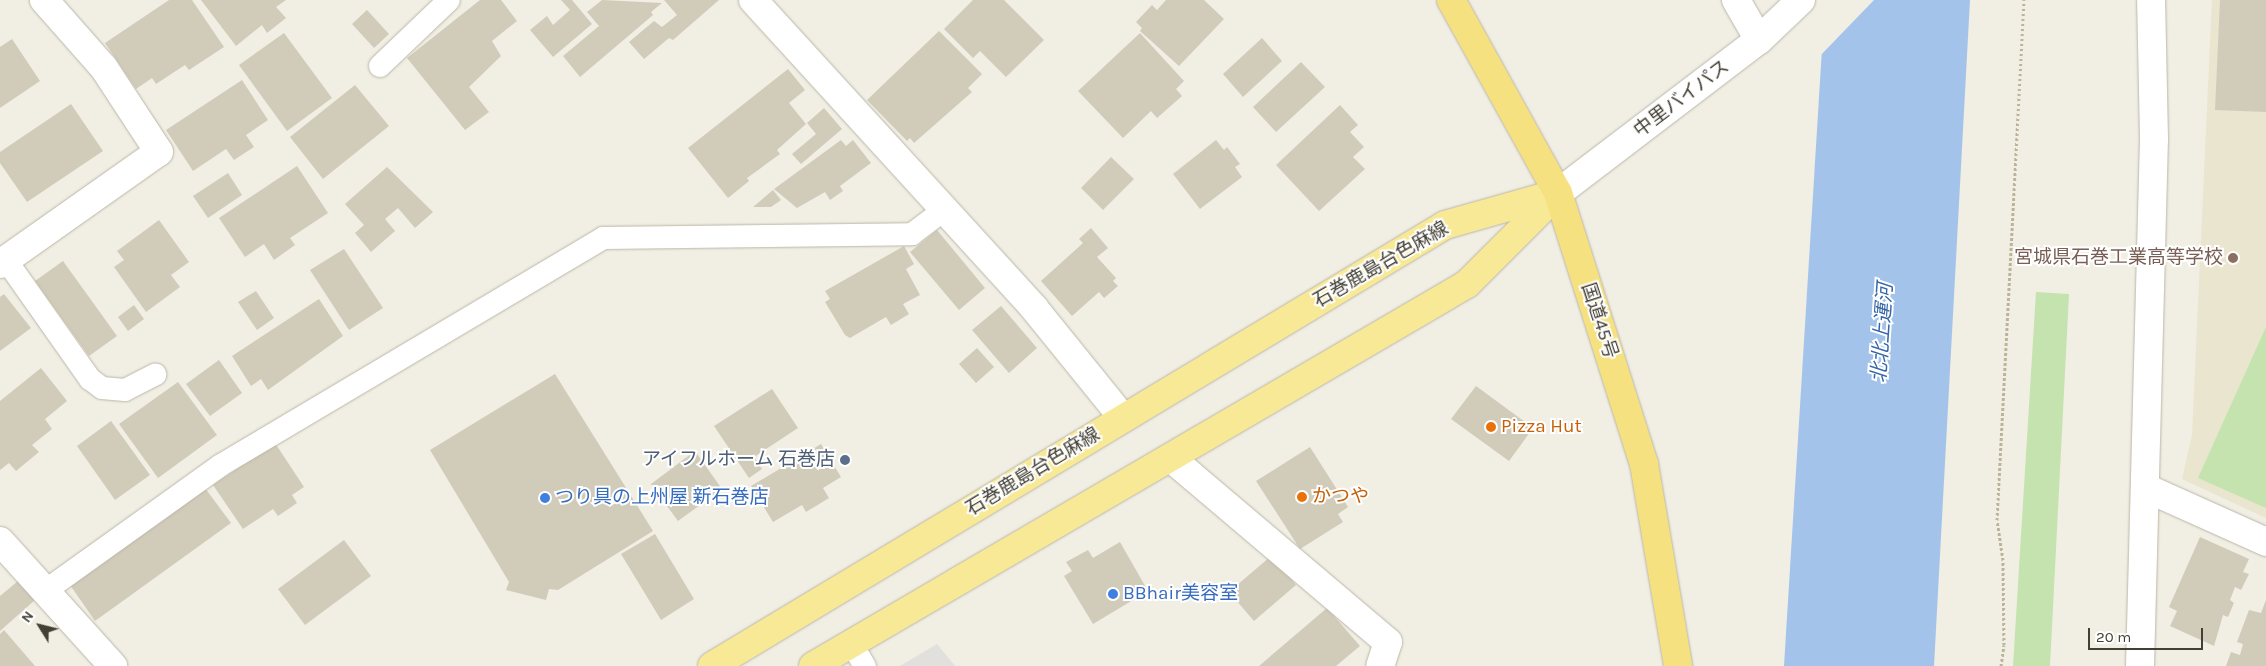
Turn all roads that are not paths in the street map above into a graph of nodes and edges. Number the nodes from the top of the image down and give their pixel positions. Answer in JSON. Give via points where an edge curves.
{"nodes":[{"id":1,"x":44,"y":0,"type":"edge"},
{"id":2,"x":449,"y":0,"type":"edge"},
{"id":3,"x":753,"y":0,"type":"edge"},
{"id":4,"x":1451,"y":0,"type":"edge"},
{"id":5,"x":1736,"y":0,"type":"edge"},
{"id":6,"x":1801,"y":0,"type":"edge"},
{"id":7,"x":2151,"y":0,"type":"edge"},
{"id":8,"x":1763,"y":36,"type":"junction"},
{"id":9,"x":380,"y":66,"type":"dead end"},
{"id":10,"x":1558,"y":193,"type":"junction"},
{"id":11,"x":944,"y":210,"type":"junction"},
{"id":12,"x":3,"y":262,"type":"edge"},
{"id":13,"x":155,"y":375,"type":"dead end"},
{"id":14,"x":1123,"y":418,"type":"junction"},
{"id":15,"x":1172,"y":459,"type":"junction"},
{"id":16,"x":2146,"y":488,"type":"junction"},
{"id":17,"x":0,"y":541,"type":"edge"},
{"id":18,"x":2266,"y":542,"type":"edge"},
{"id":19,"x":45,"y":592,"type":"junction"},
{"id":20,"x":851,"y":643,"type":"junction"},
{"id":21,"x":112,"y":666,"type":"edge"},
{"id":22,"x":712,"y":666,"type":"edge"},
{"id":23,"x":813,"y":666,"type":"edge"},
{"id":24,"x":865,"y":666,"type":"edge"},
{"id":25,"x":1380,"y":666,"type":"edge"},
{"id":26,"x":1678,"y":666,"type":"edge"},
{"id":27,"x":2140,"y":666,"type":"edge"}],
"edges":[{"from":1,"to":12,"type":"street","via":[[104,68],[158,152]]},
{"from":2,"to":9,"type":"lane"},
{"from":3,"to":11,"type":"street"},
{"from":4,"to":10,"type":"highway","name":"国道45号"},
{"from":5,"to":8,"type":"street"},
{"from":6,"to":8,"type":"street","name":"中里バイパス"},
{"from":7,"to":16,"type":"street","via":[[2154,139]]},
{"from":8,"to":10,"type":"street","name":"中里バイパス"},
{"from":10,"to":14,"type":"main road","name":"石巻鹿島台色麻線","via":[[1445,225]]},
{"from":10,"to":15,"type":"main road","via":[[1467,284]]},
{"from":10,"to":26,"type":"highway","name":"国道45号","via":[[1644,464]]},
{"from":11,"to":14,"type":"street","via":[[1034,308]]},
{"from":11,"to":19,"type":"lane","via":[[912,234],[603,238],[221,465]]},
{"from":12,"to":13,"type":"lane","via":[[90,380],[102,388],[125,390]]},
{"from":14,"to":22,"type":"main road","name":"石巻鹿島台色麻線"},
{"from":15,"to":20,"type":"main road"},
{"from":15,"to":25,"type":"street","via":[[1388,642]]},
{"from":16,"to":18,"type":"street"},
{"from":16,"to":27,"type":"street"},
{"from":17,"to":19,"type":"street"},
{"from":19,"to":21,"type":"street"},
{"from":20,"to":23,"type":"main road"},
{"from":20,"to":24,"type":"lane"}]}
